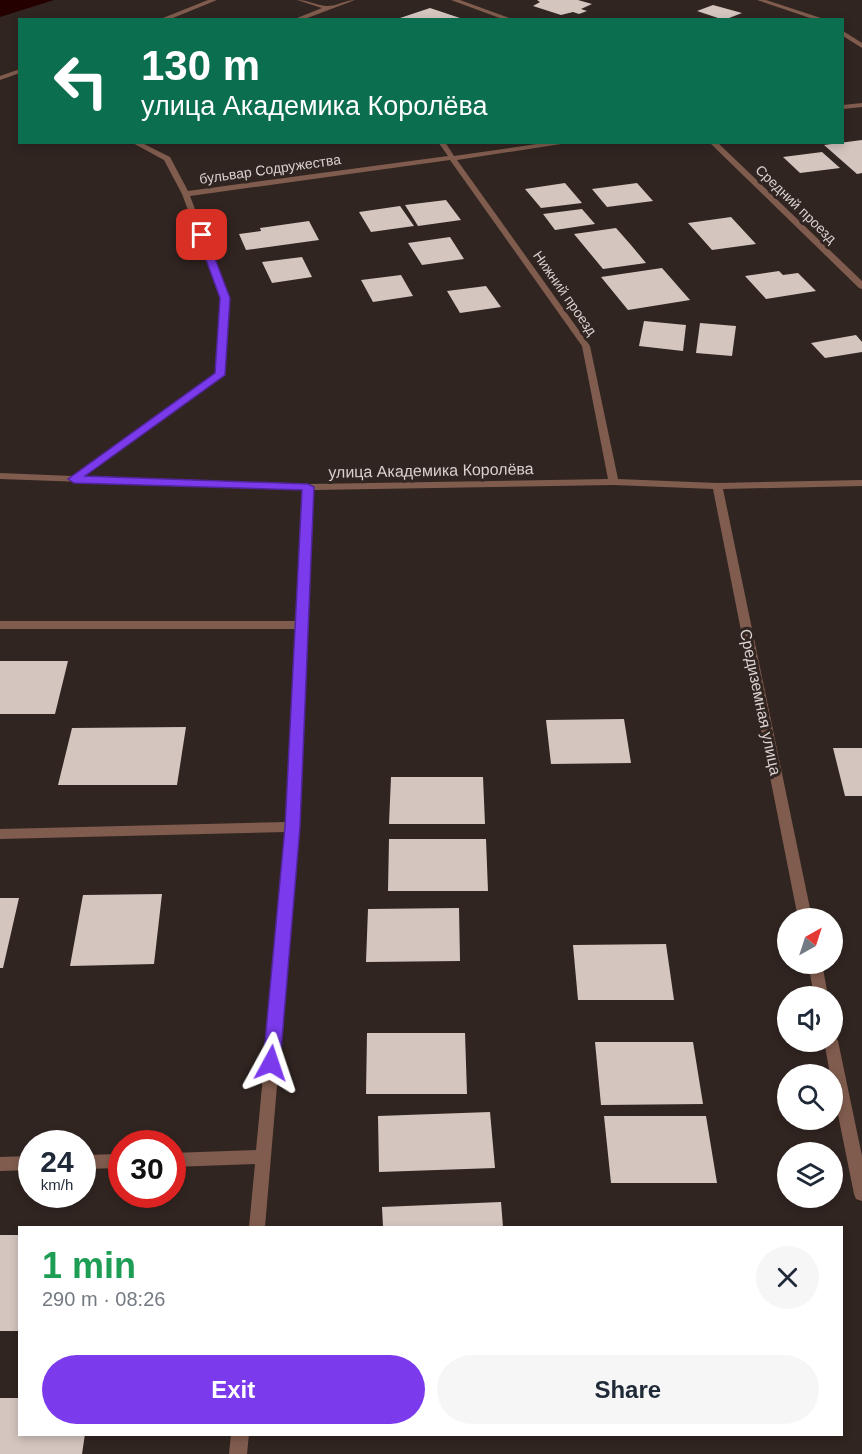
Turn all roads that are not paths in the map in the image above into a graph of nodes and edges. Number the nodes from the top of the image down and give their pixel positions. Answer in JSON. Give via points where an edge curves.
{"nodes":[{"id":1,"x":214,"y":0,"type":"edge"},
{"id":2,"x":300,"y":0,"type":"edge"},
{"id":3,"x":352,"y":0,"type":"edge"},
{"id":4,"x":454,"y":0,"type":"edge"},
{"id":5,"x":760,"y":0,"type":"edge"},
{"id":6,"x":327,"y":8,"type":"junction"},
{"id":7,"x":166,"y":18,"type":"edge"},
{"id":8,"x":300,"y":18,"type":"edge"},
{"id":9,"x":506,"y":18,"type":"edge"},
{"id":10,"x":818,"y":18,"type":"edge"},
{"id":11,"x":844,"y":34,"type":"edge"},
{"id":12,"x":862,"y":46,"type":"edge"},
{"id":13,"x":18,"y":72,"type":"edge"},
{"id":14,"x":1,"y":77,"type":"edge"},
{"id":15,"x":862,"y":105,"type":"edge"},
{"id":16,"x":844,"y":107,"type":"edge"},
{"id":17,"x":138,"y":144,"type":"edge"},
{"id":18,"x":443,"y":144,"type":"edge"},
{"id":19,"x":555,"y":144,"type":"edge"},
{"id":20,"x":714,"y":144,"type":"edge"},
{"id":21,"x":453,"y":157,"type":"junction"},
{"id":22,"x":186,"y":194,"type":"junction"},
{"id":23,"x":862,"y":286,"type":"edge"},
{"id":24,"x":0,"y":476,"type":"edge"},
{"id":25,"x":74,"y":479,"type":"junction"},
{"id":26,"x":614,"y":482,"type":"junction"},
{"id":27,"x":862,"y":483,"type":"edge"},
{"id":28,"x":717,"y":486,"type":"junction"},
{"id":29,"x":308,"y":487,"type":"junction"},
{"id":30,"x":0,"y":625,"type":"edge"},
{"id":31,"x":302,"y":625,"type":"junction"},
{"id":32,"x":293,"y":827,"type":"junction"},
{"id":33,"x":0,"y":834,"type":"edge"},
{"id":34,"x":804,"y":908,"type":"edge"},
{"id":35,"x":833,"y":1052,"type":"edge"},
{"id":36,"x":263,"y":1157,"type":"junction"},
{"id":37,"x":186,"y":1160,"type":"edge"},
{"id":38,"x":18,"y":1163,"type":"edge"},
{"id":39,"x":0,"y":1164,"type":"edge"},
{"id":40,"x":862,"y":1194,"type":"edge"},
{"id":41,"x":257,"y":1226,"type":"edge"},
{"id":42,"x":240,"y":1436,"type":"edge"},
{"id":43,"x":238,"y":1454,"type":"edge"}],
"edges":[{"from":1,"to":7,"type":"street"},
{"from":2,"to":6,"type":"street"},
{"from":3,"to":6,"type":"street"},
{"from":4,"to":9,"type":"street"},
{"from":5,"to":10,"type":"street"},
{"from":6,"to":8,"type":"street"},
{"from":11,"to":12,"type":"street"},
{"from":13,"to":14,"type":"street"},
{"from":15,"to":16,"type":"street"},
{"from":17,"to":22,"type":"street","name":"бульвар Содружества","via":[[167,159]]},
{"from":18,"to":21,"type":"street","name":"Нижний проезд"},
{"from":19,"to":21,"type":"street","name":"бульвар Содружества"},
{"from":20,"to":23,"type":"street","name":"Средний проезд"},
{"from":21,"to":22,"type":"street","name":"бульвар Содружества"},
{"from":21,"to":26,"type":"street","name":"Нижний проезд","via":[[586,346]]},
{"from":22,"to":25,"type":"street","name":"бульвар Содружества","via":[[225,298],[220,375]]},
{"from":24,"to":25,"type":"street","name":"улица Академика Королёва"},
{"from":25,"to":29,"type":"street","name":"улица Академика Королёва"},
{"from":26,"to":28,"type":"street","name":"улица Академика Королёва"},
{"from":26,"to":29,"type":"street","name":"улица Академика Королёва"},
{"from":27,"to":28,"type":"street","name":"улица Академика Королёва"},
{"from":28,"to":34,"type":"street","name":"Средиземная улица"},
{"from":29,"to":31,"type":"street"},
{"from":30,"to":31,"type":"street"},
{"from":31,"to":32,"type":"street"},
{"from":32,"to":33,"type":"street"},
{"from":32,"to":36,"type":"street"},
{"from":35,"to":40,"type":"street"},
{"from":36,"to":37,"type":"street"},
{"from":36,"to":41,"type":"street"},
{"from":38,"to":39,"type":"street"},
{"from":42,"to":43,"type":"street"}]}
